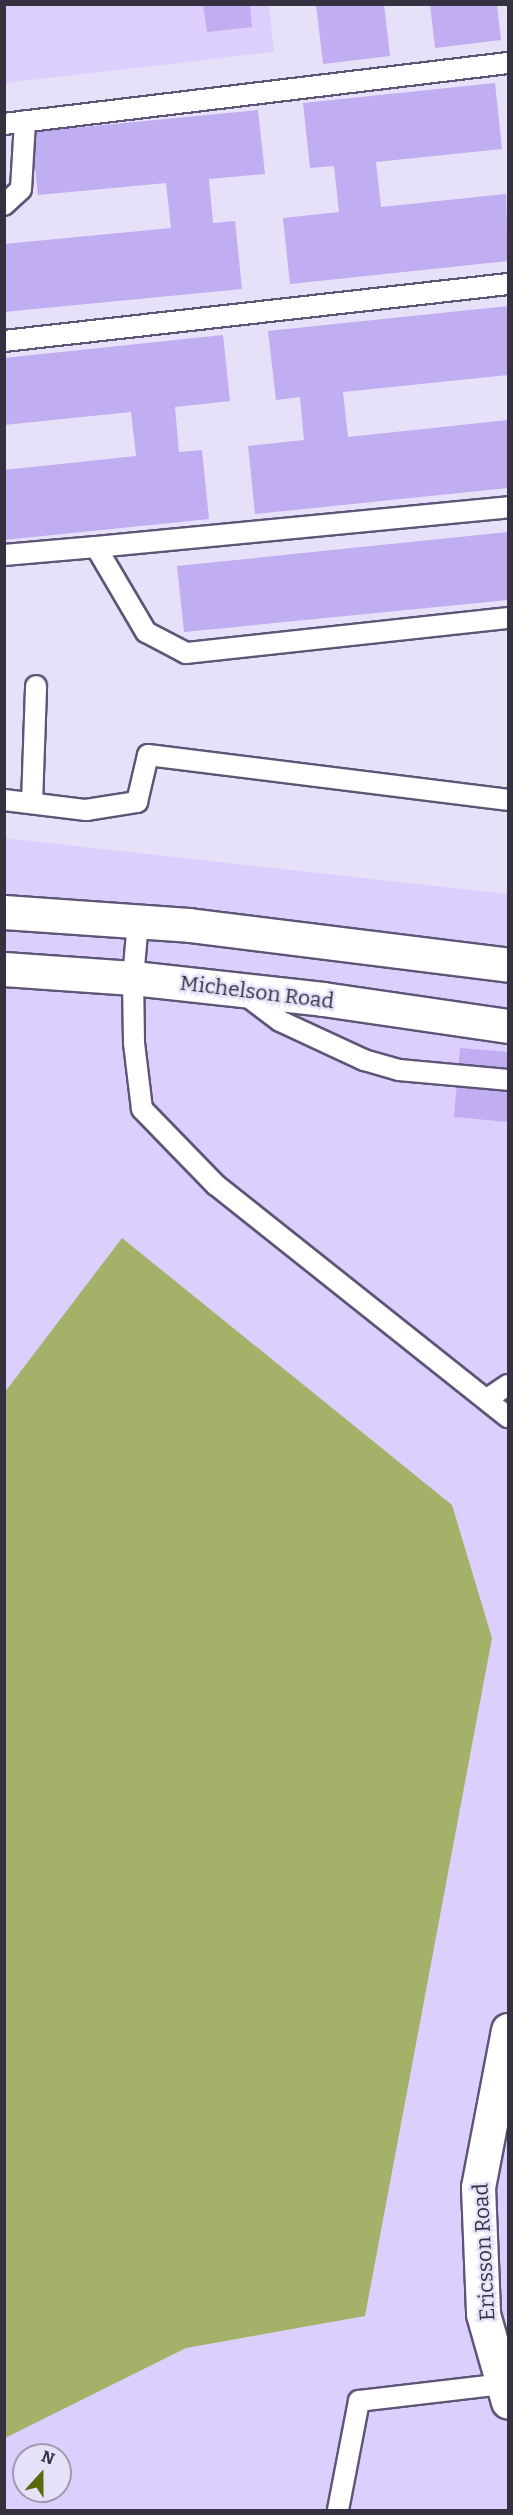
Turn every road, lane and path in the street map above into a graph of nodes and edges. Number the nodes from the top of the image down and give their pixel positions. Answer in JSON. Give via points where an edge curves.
{"nodes":[{"id":1,"x":508,"y":63,"type":"edge"},
{"id":2,"x":25,"y":121,"type":"junction"},
{"id":3,"x":4,"y":124,"type":"edge"},
{"id":4,"x":4,"y":205,"type":"edge"},
{"id":5,"x":508,"y":284,"type":"edge"},
{"id":6,"x":4,"y":341,"type":"edge"},
{"id":7,"x":508,"y":507,"type":"edge"},
{"id":8,"x":96,"y":548,"type":"junction"},
{"id":9,"x":4,"y":555,"type":"edge"},
{"id":10,"x":508,"y":618,"type":"edge"},
{"id":11,"x":36,"y":686,"type":"dead end"},
{"id":12,"x":4,"y":800,"type":"edge"},
{"id":13,"x":508,"y":800,"type":"edge"},
{"id":14,"x":32,"y":803,"type":"junction"},
{"id":15,"x":4,"y":912,"type":"edge"},
{"id":16,"x":138,"y":922,"type":"junction"},
{"id":17,"x":508,"y":965,"type":"edge"},
{"id":18,"x":4,"y":969,"type":"edge"},
{"id":19,"x":133,"y":978,"type":"junction"},
{"id":20,"x":238,"y":990,"type":"junction"},
{"id":21,"x":508,"y":1026,"type":"edge"},
{"id":22,"x":508,"y":1080,"type":"edge"},
{"id":23,"x":508,"y":1385,"type":"edge"},
{"id":24,"x":486,"y":1399,"type":"junction"},
{"id":25,"x":508,"y":1417,"type":"edge"},
{"id":26,"x":508,"y":2030,"type":"edge"},
{"id":27,"x":506,"y":2393,"type":"edge"},
{"id":28,"x":338,"y":2511,"type":"edge"}],
"edges":[{"from":1,"to":2,"type":"lane"},
{"from":2,"to":3,"type":"lane"},
{"from":2,"to":4,"type":"lane","via":[[21,189]]},
{"from":5,"to":6,"type":"lane"},
{"from":7,"to":8,"type":"lane"},
{"from":8,"to":9,"type":"lane"},
{"from":8,"to":10,"type":"lane","via":[[146,632],[186,653]]},
{"from":11,"to":14,"type":"lane"},
{"from":12,"to":14,"type":"lane"},
{"from":13,"to":14,"type":"lane","via":[[148,755],[137,802],[86,810]]},
{"from":15,"to":16,"type":"street"},
{"from":16,"to":17,"type":"street"},
{"from":16,"to":19,"type":"lane"},
{"from":18,"to":19,"type":"street","name":"Michelson Road"},
{"from":19,"to":20,"type":"street","name":"Michelson Road"},
{"from":19,"to":24,"type":"lane","via":[[134,1043],[142,1109],[216,1185]]},
{"from":20,"to":21,"type":"street","name":"Michelson Road"},
{"from":20,"to":22,"type":"lane","via":[[280,1021],[364,1060],[399,1070]]},
{"from":23,"to":24,"type":"lane"},
{"from":24,"to":25,"type":"lane"},
{"from":26,"to":27,"type":"street","name":"Ericsson Road","via":[[478,2187],[483,2314]]},
{"from":27,"to":28,"type":"lane","via":[[359,2401]]}]}
